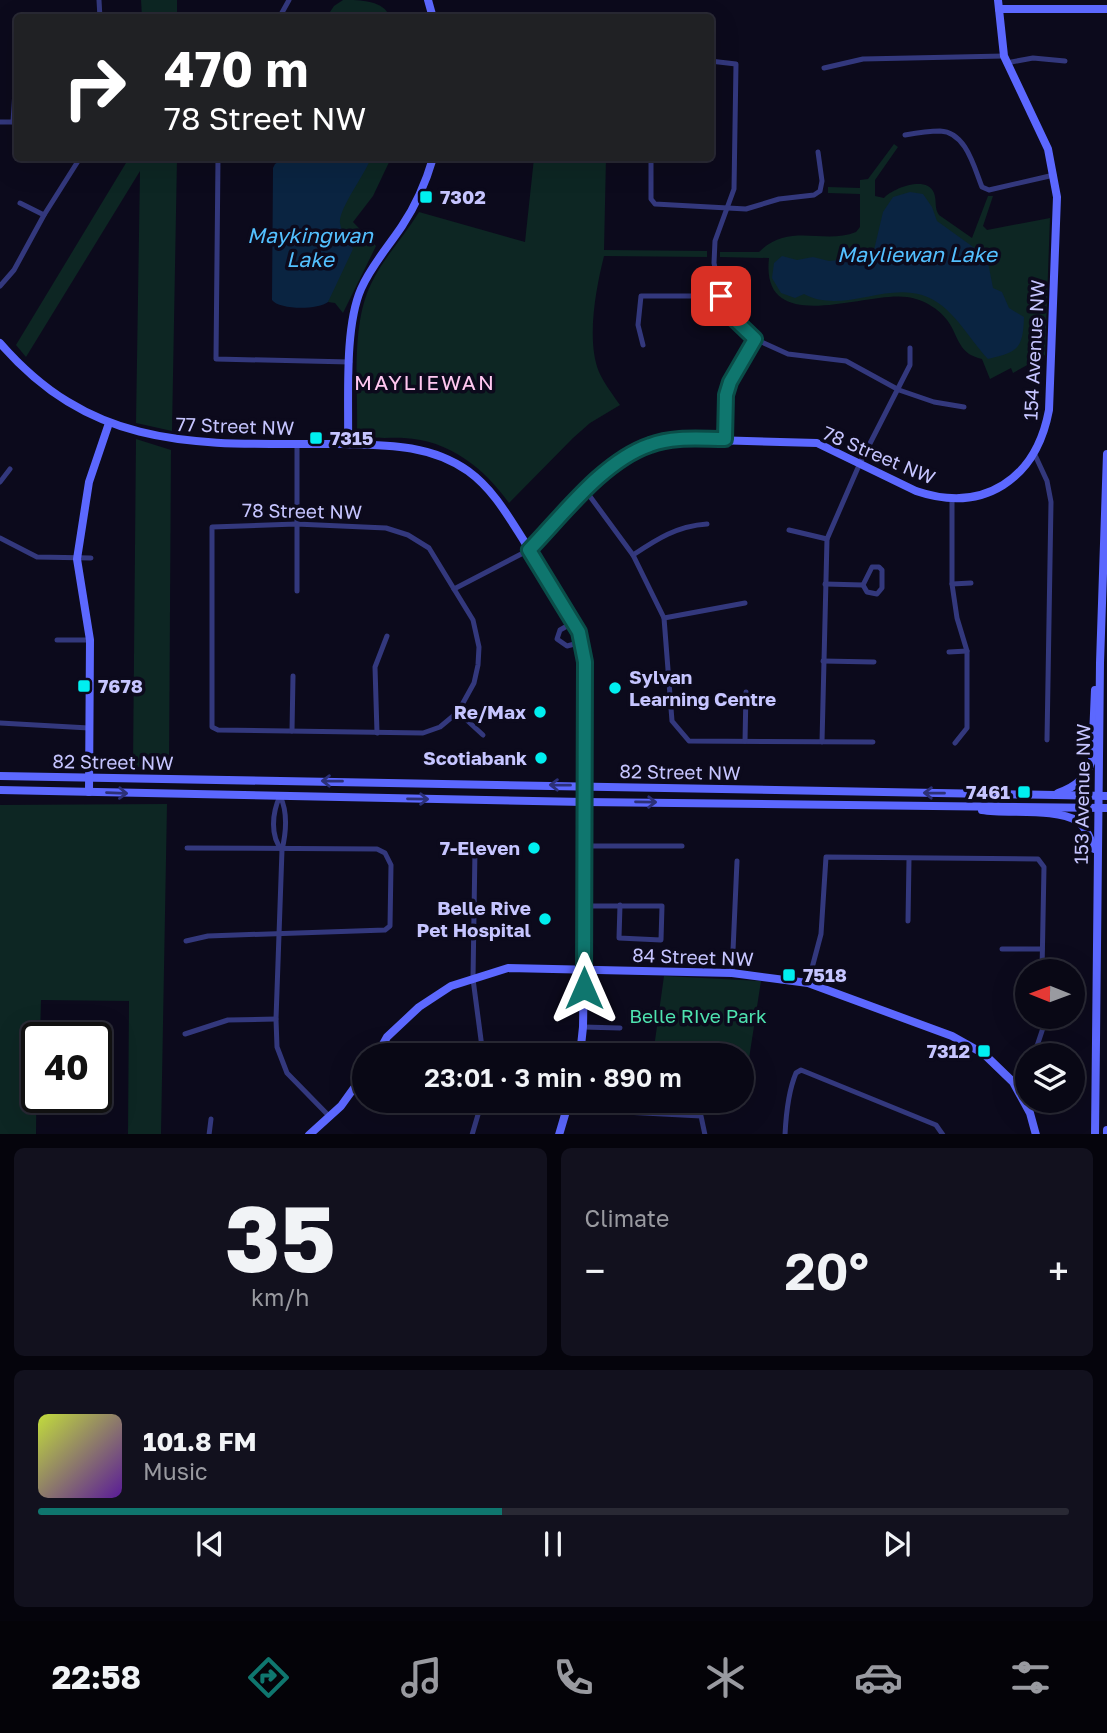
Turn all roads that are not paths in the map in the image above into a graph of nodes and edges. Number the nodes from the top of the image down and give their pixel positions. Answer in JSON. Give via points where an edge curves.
{"nodes":[{"id":1,"x":998,"y":5,"type":"edge"},
{"id":2,"x":1107,"y":9,"type":"edge"},
{"id":3,"x":1005,"y":59,"type":"junction"},
{"id":4,"x":714,"y":61,"type":"edge"},
{"id":5,"x":1065,"y":61,"type":"dead end"},
{"id":6,"x":824,"y":68,"type":"dead end"},
{"id":7,"x":905,"y":135,"type":"dead end"},
{"id":8,"x":818,"y":152,"type":"dead end"},
{"id":9,"x":78,"y":161,"type":"edge"},
{"id":10,"x":218,"y":161,"type":"edge"},
{"id":11,"x":432,"y":161,"type":"edge"},
{"id":12,"x":651,"y":161,"type":"edge"},
{"id":13,"x":1054,"y":175,"type":"junction"},
{"id":14,"x":20,"y":203,"type":"dead end"},
{"id":15,"x":729,"y":207,"type":"junction"},
{"id":16,"x":44,"y":215,"type":"junction"},
{"id":17,"x":0,"y":286,"type":"edge"},
{"id":18,"x":721,"y":296,"type":"junction"},
{"id":19,"x":755,"y":339,"type":"junction"},
{"id":20,"x":0,"y":343,"type":"edge"},
{"id":21,"x":643,"y":345,"type":"dead end"},
{"id":22,"x":910,"y":348,"type":"dead end"},
{"id":23,"x":350,"y":362,"type":"junction"},
{"id":24,"x":899,"y":390,"type":"junction"},
{"id":25,"x":964,"y":407,"type":"dead end"},
{"id":26,"x":109,"y":423,"type":"junction"},
{"id":27,"x":725,"y":439,"type":"junction"},
{"id":28,"x":297,"y":444,"type":"junction"},
{"id":29,"x":348,"y":444,"type":"junction"},
{"id":30,"x":1107,"y":454,"type":"edge"},
{"id":31,"x":1035,"y":455,"type":"junction"},
{"id":32,"x":860,"y":463,"type":"junction"},
{"id":33,"x":10,"y":469,"type":"dead end"},
{"id":34,"x":0,"y":482,"type":"edge"},
{"id":35,"x":586,"y":491,"type":"junction"},
{"id":36,"x":951,"y":499,"type":"junction"},
{"id":37,"x":296,"y":524,"type":"junction"},
{"id":38,"x":706,"y":524,"type":"dead end"},
{"id":39,"x":789,"y":530,"type":"dead end"},
{"id":40,"x":0,"y":538,"type":"edge"},
{"id":41,"x":827,"y":539,"type":"junction"},
{"id":42,"x":529,"y":550,"type":"junction"},
{"id":43,"x":633,"y":555,"type":"junction"},
{"id":44,"x":92,"y":558,"type":"dead end"},
{"id":45,"x":77,"y":559,"type":"junction"},
{"id":46,"x":971,"y":583,"type":"dead end"},
{"id":47,"x":825,"y":584,"type":"junction"},
{"id":48,"x":952,"y":584,"type":"junction"},
{"id":49,"x":863,"y":585,"type":"junction"},
{"id":50,"x":454,"y":589,"type":"junction"},
{"id":51,"x":297,"y":591,"type":"dead end"},
{"id":52,"x":745,"y":603,"type":"dead end"},
{"id":53,"x":664,"y":618,"type":"junction"},
{"id":54,"x":575,"y":622,"type":"junction"},
{"id":55,"x":387,"y":636,"type":"dead end"},
{"id":56,"x":57,"y":640,"type":"dead end"},
{"id":57,"x":90,"y":640,"type":"junction"},
{"id":58,"x":582,"y":642,"type":"junction"},
{"id":59,"x":967,"y":651,"type":"junction"},
{"id":60,"x":950,"y":652,"type":"dead end"},
{"id":61,"x":823,"y":661,"type":"junction"},
{"id":62,"x":874,"y":662,"type":"dead end"},
{"id":63,"x":1100,"y":663,"type":"junction"},
{"id":64,"x":293,"y":676,"type":"dead end"},
{"id":65,"x":746,"y":692,"type":"dead end"},
{"id":66,"x":458,"y":712,"type":"junction"},
{"id":67,"x":0,"y":723,"type":"edge"},
{"id":68,"x":89,"y":728,"type":"junction"},
{"id":69,"x":292,"y":732,"type":"junction"},
{"id":70,"x":377,"y":733,"type":"junction"},
{"id":71,"x":483,"y":735,"type":"dead end"},
{"id":72,"x":1047,"y":740,"type":"dead end"},
{"id":73,"x":746,"y":741,"type":"junction"},
{"id":74,"x":822,"y":742,"type":"junction"},
{"id":75,"x":873,"y":743,"type":"dead end"},
{"id":76,"x":955,"y":743,"type":"dead end"},
{"id":77,"x":0,"y":776,"type":"edge"},
{"id":78,"x":89,"y":777,"type":"junction"},
{"id":79,"x":280,"y":781,"type":"junction"},
{"id":80,"x":583,"y":785,"type":"junction"},
{"id":81,"x":0,"y":790,"type":"edge"},
{"id":82,"x":89,"y":792,"type":"junction"},
{"id":83,"x":1051,"y":795,"type":"junction"},
{"id":84,"x":279,"y":796,"type":"junction"},
{"id":85,"x":1103,"y":796,"type":"edge"},
{"id":86,"x":584,"y":802,"type":"junction"},
{"id":87,"x":962,"y":807,"type":"junction"},
{"id":88,"x":1102,"y":808,"type":"edge"},
{"id":89,"x":584,"y":846,"type":"junction"},
{"id":90,"x":682,"y":846,"type":"dead end"},
{"id":91,"x":187,"y":848,"type":"dead end"},
{"id":92,"x":475,"y":849,"type":"dead end"},
{"id":93,"x":282,"y":850,"type":"junction"},
{"id":94,"x":909,"y":859,"type":"junction"},
{"id":95,"x":737,"y":861,"type":"dead end"},
{"id":96,"x":1097,"y":866,"type":"junction"},
{"id":97,"x":620,"y":905,"type":"junction"},
{"id":98,"x":584,"y":906,"type":"junction"},
{"id":99,"x":908,"y":921,"type":"dead end"},
{"id":100,"x":278,"y":933,"type":"junction"},
{"id":101,"x":186,"y":941,"type":"dead end"},
{"id":102,"x":1002,"y":949,"type":"dead end"},
{"id":103,"x":1042,"y":949,"type":"junction"},
{"id":104,"x":1042,"y":959,"type":"edge"},
{"id":105,"x":584,"y":969,"type":"junction"},
{"id":106,"x":732,"y":973,"type":"junction"},
{"id":107,"x":473,"y":979,"type":"junction"},
{"id":108,"x":808,"y":983,"type":"junction"},
{"id":109,"x":275,"y":1019,"type":"junction"},
{"id":110,"x":583,"y":1027,"type":"junction"},
{"id":111,"x":620,"y":1028,"type":"dead end"},
{"id":112,"x":185,"y":1034,"type":"dead end"},
{"id":113,"x":384,"y":1043,"type":"edge"},
{"id":114,"x":481,"y":1043,"type":"edge"},
{"id":115,"x":581,"y":1043,"type":"edge"},
{"id":116,"x":1015,"y":1079,"type":"edge"},
{"id":117,"x":1013,"y":1082,"type":"junction"},
{"id":118,"x":352,"y":1092,"type":"edge"},
{"id":119,"x":478,"y":1113,"type":"edge"},
{"id":120,"x":566,"y":1113,"type":"edge"},
{"id":121,"x":665,"y":1113,"type":"edge"},
{"id":122,"x":330,"y":1117,"type":"junction"},
{"id":123,"x":211,"y":1119,"type":"dead end"},
{"id":124,"x":209,"y":1134,"type":"edge"},
{"id":125,"x":310,"y":1134,"type":"edge"},
{"id":126,"x":472,"y":1134,"type":"edge"},
{"id":127,"x":559,"y":1134,"type":"edge"},
{"id":128,"x":705,"y":1134,"type":"edge"},
{"id":129,"x":785,"y":1134,"type":"edge"},
{"id":130,"x":942,"y":1134,"type":"edge"},
{"id":131,"x":1036,"y":1134,"type":"edge"},
{"id":132,"x":1095,"y":1134,"type":"edge"}],
"edges":[{"from":1,"to":2,"type":"street"},
{"from":1,"to":3,"type":"street","name":"154 Avenue NW"},
{"from":3,"to":5,"type":"street"},
{"from":3,"to":6,"type":"street","via":[[863,59]]},
{"from":3,"to":13,"type":"street","name":"154 Avenue NW","via":[[1043,137]]},
{"from":4,"to":15,"type":"street","via":[[736,64],[734,189]]},
{"from":7,"to":13,"type":"street","via":[[942,131],[952,135],[964,145],[982,187],[989,190]]},
{"from":8,"to":15,"type":"street","via":[[822,181],[814,195],[746,209]]},
{"from":9,"to":16,"type":"street"},
{"from":10,"to":23,"type":"street","via":[[216,359]]},
{"from":11,"to":23,"type":"street","via":[[408,217],[361,290],[352,325]]},
{"from":12,"to":15,"type":"street","via":[[651,199],[655,204]]},
{"from":13,"to":31,"type":"street","name":"154 Avenue NW","via":[[1057,215],[1049,410]]},
{"from":14,"to":16,"type":"street"},
{"from":15,"to":18,"type":"street","via":[[715,242],[713,263]]},
{"from":16,"to":17,"type":"street"},
{"from":18,"to":19,"type":"street","via":[[731,316]]},
{"from":18,"to":21,"type":"street","via":[[641,296],[638,325]]},
{"from":19,"to":24,"type":"street","via":[[788,354],[846,361]]},
{"from":19,"to":27,"type":"street","via":[[726,395]]},
{"from":20,"to":26,"type":"street","name":"77 Street NW","via":[[44,386]]},
{"from":22,"to":24,"type":"street","via":[[910,365]]},
{"from":23,"to":29,"type":"street"},
{"from":24,"to":25,"type":"street"},
{"from":24,"to":32,"type":"street"},
{"from":26,"to":28,"type":"street","name":"77 Street NW","via":[[194,442]]},
{"from":26,"to":45,"type":"street","via":[[89,482]]},
{"from":27,"to":32,"type":"street","name":"78 Street NW","via":[[817,443]]},
{"from":27,"to":35,"type":"street","name":"78 Street NW","via":[[652,444],[628,454]]},
{"from":28,"to":29,"type":"street","name":"77 Street NW"},
{"from":28,"to":37,"type":"street"},
{"from":29,"to":42,"type":"street","name":"77 Street NW","via":[[409,446],[452,461],[487,487]]},
{"from":30,"to":63,"type":"street","name":"153 Avenue NW"},
{"from":31,"to":36,"type":"street","name":"78 Street NW","via":[[999,487]]},
{"from":31,"to":72,"type":"street","via":[[1051,502]]},
{"from":32,"to":36,"type":"street","name":"78 Street NW","via":[[916,491]]},
{"from":32,"to":41,"type":"street"},
{"from":33,"to":34,"type":"street"},
{"from":35,"to":42,"type":"street","name":"78 Street NW"},
{"from":35,"to":43,"type":"street"},
{"from":36,"to":48,"type":"street"},
{"from":37,"to":50,"type":"street","name":"78 Street NW","via":[[386,528],[408,535],[429,548]]},
{"from":37,"to":51,"type":"street"},
{"from":37,"to":69,"type":"street","name":"78 Street NW","via":[[212,527],[212,727]]},
{"from":38,"to":43,"type":"street","via":[[665,533]]},
{"from":39,"to":41,"type":"street"},
{"from":40,"to":45,"type":"street","via":[[37,557]]},
{"from":41,"to":47,"type":"street"},
{"from":42,"to":50,"type":"street","name":"78 Street NW"},
{"from":42,"to":54,"type":"street","name":"77 Street NW"},
{"from":43,"to":53,"type":"street"},
{"from":44,"to":45,"type":"street"},
{"from":45,"to":57,"type":"street"},
{"from":46,"to":48,"type":"street"},
{"from":47,"to":49,"type":"street"},
{"from":47,"to":61,"type":"street"},
{"from":48,"to":59,"type":"street"},
{"from":49,"to":49,"type":"street","via":[[867,592],[877,594],[882,588],[882,570],[872,567]]},
{"from":50,"to":66,"type":"street","via":[[473,620],[479,647],[474,683]]},
{"from":52,"to":53,"type":"street"},
{"from":53,"to":73,"type":"street","via":[[671,721],[689,741]]},
{"from":54,"to":58,"type":"street","name":"77 Street NW"},
{"from":54,"to":58,"type":"street","via":[[560,630],[557,639],[567,646]]},
{"from":55,"to":70,"type":"street","via":[[375,667]]},
{"from":56,"to":57,"type":"street"},
{"from":57,"to":68,"type":"street"},
{"from":58,"to":80,"type":"street","name":"77 Street NW"},
{"from":59,"to":60,"type":"street"},
{"from":59,"to":76,"type":"street","via":[[967,728]]},
{"from":61,"to":62,"type":"street"},
{"from":61,"to":74,"type":"street"},
{"from":63,"to":83,"type":"street","via":[[1088,771],[1073,787]]},
{"from":63,"to":85,"type":"street","name":"153 Avenue NW"},
{"from":64,"to":69,"type":"street"},
{"from":65,"to":73,"type":"street"},
{"from":66,"to":70,"type":"street","via":[[440,727],[423,733]]},
{"from":66,"to":71,"type":"street"},
{"from":67,"to":68,"type":"street"},
{"from":68,"to":78,"type":"street"},
{"from":69,"to":70,"type":"street"},
{"from":73,"to":74,"type":"street"},
{"from":74,"to":75,"type":"street"},
{"from":77,"to":78,"type":"street","name":"82 Street NW"},
{"from":78,"to":79,"type":"street","name":"82 Street NW"},
{"from":78,"to":82,"type":"street"},
{"from":80,"to":79,"type":"street","name":"82 Street NW","one_way":true},
{"from":79,"to":84,"type":"street"},
{"from":83,"to":80,"type":"street","name":"82 Street NW","one_way":true},
{"from":80,"to":86,"type":"street","name":"77 Street NW"},
{"from":81,"to":82,"type":"street","name":"82 Street NW"},
{"from":82,"to":84,"type":"street","name":"82 Street NW","one_way":true},
{"from":83,"to":85,"type":"street","name":"82 Street NW"},
{"from":84,"to":86,"type":"street","name":"82 Street NW","one_way":true},
{"from":84,"to":93,"type":"street","via":[[285,807]]},
{"from":84,"to":93,"type":"street","via":[[274,841]]},
{"from":85,"to":88,"type":"street","name":"153 Avenue NW"},
{"from":86,"to":87,"type":"street","name":"82 Street NW","one_way":true},
{"from":86,"to":89,"type":"street","name":"77 Street NW"},
{"from":87,"to":88,"type":"street","name":"82 Street NW"},
{"from":87,"to":96,"type":"street","via":[[1069,817],[1088,833]]},
{"from":88,"to":96,"type":"street","name":"153 Avenue NW"},
{"from":89,"to":90,"type":"street"},
{"from":89,"to":98,"type":"street","name":"77 Street NW"},
{"from":91,"to":93,"type":"street"},
{"from":92,"to":107,"type":"street"},
{"from":93,"to":100,"type":"street"},
{"from":93,"to":100,"type":"street","via":[[377,849],[386,853],[391,865],[390,926],[384,930]]},
{"from":94,"to":99,"type":"street"},
{"from":94,"to":103,"type":"street","via":[[1038,859],[1044,866]]},
{"from":94,"to":108,"type":"street","via":[[826,857],[821,934]]},
{"from":95,"to":106,"type":"street"},
{"from":96,"to":132,"type":"street","name":"153 Avenue NW"},
{"from":97,"to":97,"type":"street","via":[[662,906],[661,940],[619,938]]},
{"from":97,"to":98,"type":"street"},
{"from":98,"to":105,"type":"street","name":"77 Street NW"},
{"from":100,"to":101,"type":"street"},
{"from":100,"to":109,"type":"street"},
{"from":102,"to":103,"type":"street"},
{"from":103,"to":104,"type":"street"},
{"from":105,"to":106,"type":"street","name":"84 Street NW"},
{"from":105,"to":107,"type":"street","name":"84 Street NW","via":[[508,968]]},
{"from":105,"to":110,"type":"street","name":"77 Street NW"},
{"from":106,"to":108,"type":"street","name":"84 Street NW"},
{"from":107,"to":113,"type":"street","name":"84 Street NW","via":[[419,1007]]},
{"from":107,"to":114,"type":"street"},
{"from":108,"to":117,"type":"street","name":"84 Street NW","via":[[951,1036],[984,1054]]},
{"from":109,"to":112,"type":"street","via":[[228,1020]]},
{"from":109,"to":122,"type":"street","via":[[284,1069]]},
{"from":110,"to":111,"type":"street"},
{"from":110,"to":115,"type":"street","name":"77 Street NW"},
{"from":116,"to":117,"type":"street"},
{"from":117,"to":131,"type":"street","name":"84 Street NW"},
{"from":118,"to":122,"type":"street"},
{"from":119,"to":126,"type":"street"},
{"from":120,"to":127,"type":"street"},
{"from":121,"to":128,"type":"street","via":[[701,1116]]},
{"from":122,"to":125,"type":"street"},
{"from":123,"to":124,"type":"street"},
{"from":129,"to":130,"type":"street","via":[[793,1080],[801,1070],[936,1125]]}]}
